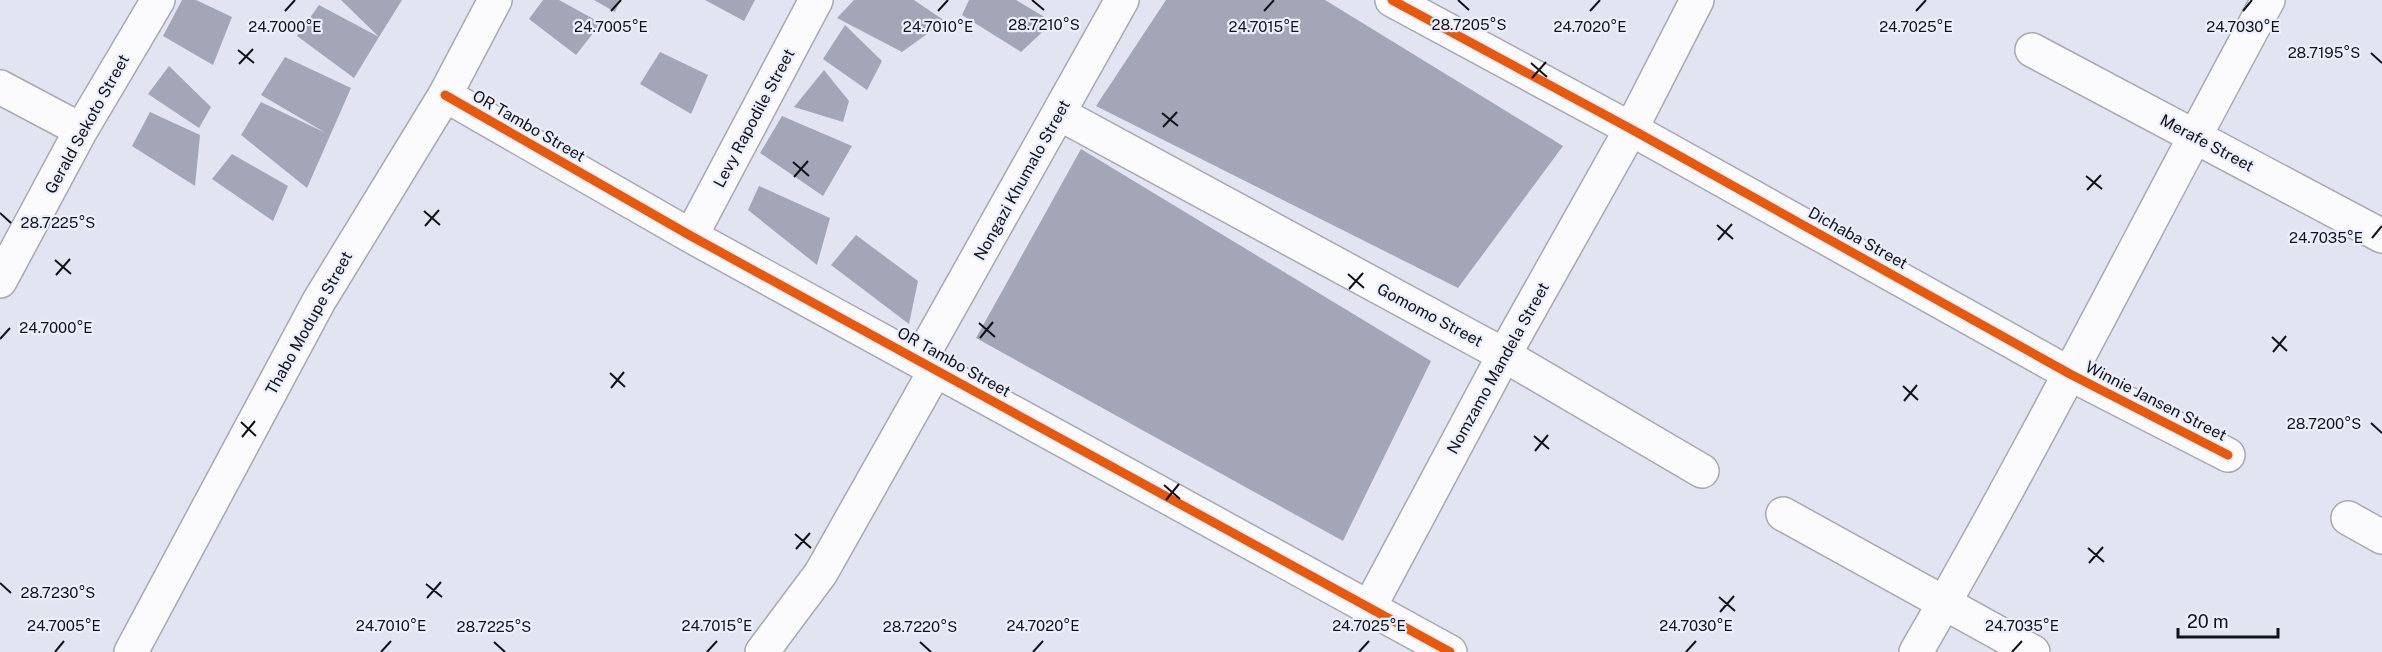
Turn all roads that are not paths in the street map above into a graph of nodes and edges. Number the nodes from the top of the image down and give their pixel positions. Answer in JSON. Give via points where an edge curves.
{"nodes":[{"id":1,"x":158,"y":0,"type":"edge"},
{"id":2,"x":495,"y":0,"type":"edge"},
{"id":3,"x":816,"y":0,"type":"edge"},
{"id":4,"x":1122,"y":0,"type":"edge"},
{"id":5,"x":1697,"y":0,"type":"edge"},
{"id":6,"x":2268,"y":0,"type":"edge"},
{"id":7,"x":1393,"y":1,"type":"edge"},
{"id":8,"x":2032,"y":50,"type":"dead end"},
{"id":9,"x":0,"y":87,"type":"edge"},
{"id":10,"x":445,"y":95,"type":"junction"},
{"id":11,"x":1060,"y":114,"type":"junction"},
{"id":12,"x":1630,"y":129,"type":"junction"},
{"id":13,"x":81,"y":130,"type":"junction"},
{"id":14,"x":2194,"y":136,"type":"junction"},
{"id":15,"x":691,"y":236,"type":"junction"},
{"id":16,"x":2382,"y":236,"type":"edge"},
{"id":17,"x":0,"y":281,"type":"edge"},
{"id":18,"x":1504,"y":355,"type":"junction"},
{"id":19,"x":928,"y":364,"type":"junction"},
{"id":20,"x":2070,"y":374,"type":"junction"},
{"id":21,"x":2228,"y":455,"type":"dead end"},
{"id":22,"x":1702,"y":471,"type":"dead end"},
{"id":23,"x":1783,"y":514,"type":"dead end"},
{"id":24,"x":2348,"y":518,"type":"dead end"},
{"id":25,"x":2382,"y":537,"type":"edge"},
{"id":26,"x":1944,"y":604,"type":"junction"},
{"id":27,"x":1369,"y":608,"type":"junction"},
{"id":28,"x":131,"y":652,"type":"edge"},
{"id":29,"x":762,"y":652,"type":"edge"},
{"id":30,"x":1450,"y":652,"type":"edge"},
{"id":31,"x":1916,"y":652,"type":"edge"},
{"id":32,"x":2033,"y":652,"type":"edge"}],
"edges":[{"from":1,"to":13,"type":"street","name":"Gerald Sekoto Street"},
{"from":2,"to":10,"type":"street","name":"Thabo Modupe Street"},
{"from":3,"to":15,"type":"street","name":"Levy Rapodile Street"},
{"from":4,"to":11,"type":"street","name":"Nongazi Khumalo Street"},
{"from":5,"to":12,"type":"street","name":"Nomzamo Mandela Street"},
{"from":6,"to":14,"type":"street","name":"Winnie Jansen Street"},
{"from":7,"to":12,"type":"street"},
{"from":8,"to":14,"type":"street","name":"Merafe Street"},
{"from":9,"to":13,"type":"street"},
{"from":10,"to":15,"type":"street","name":"OR Tambo Street"},
{"from":10,"to":28,"type":"street","name":"Thabo Modupe Street","via":[[319,301]]},
{"from":11,"to":18,"type":"street","name":"Gomomo Street"},
{"from":11,"to":19,"type":"street","name":"Nongazi Khumalo Street"},
{"from":12,"to":18,"type":"street","name":"Nomzamo Mandela Street"},
{"from":12,"to":20,"type":"street","name":"Dichaba Street"},
{"from":13,"to":17,"type":"street","name":"Gerald Sekoto Street"},
{"from":14,"to":16,"type":"street","name":"Merafe Street"},
{"from":14,"to":20,"type":"street","name":"Winnie Jansen Street"},
{"from":15,"to":19,"type":"street","name":"OR Tambo Street"},
{"from":18,"to":22,"type":"street","name":"Gomomo Street"},
{"from":18,"to":27,"type":"street","name":"Nomzamo Mandela Street"},
{"from":19,"to":27,"type":"street","name":"OR Tambo Street"},
{"from":19,"to":29,"type":"street","name":"Nongazi Khumalo Street","via":[[821,573]]},
{"from":20,"to":21,"type":"street","name":"Winnie Jansen Street"},
{"from":20,"to":26,"type":"street","name":"Winnie Jansen Street"},
{"from":23,"to":26,"type":"street"},
{"from":24,"to":25,"type":"street"},
{"from":26,"to":31,"type":"street","name":"Winnie Jansen Street"},
{"from":26,"to":32,"type":"street"},
{"from":27,"to":30,"type":"street","name":"OR Tambo Street"}]}
